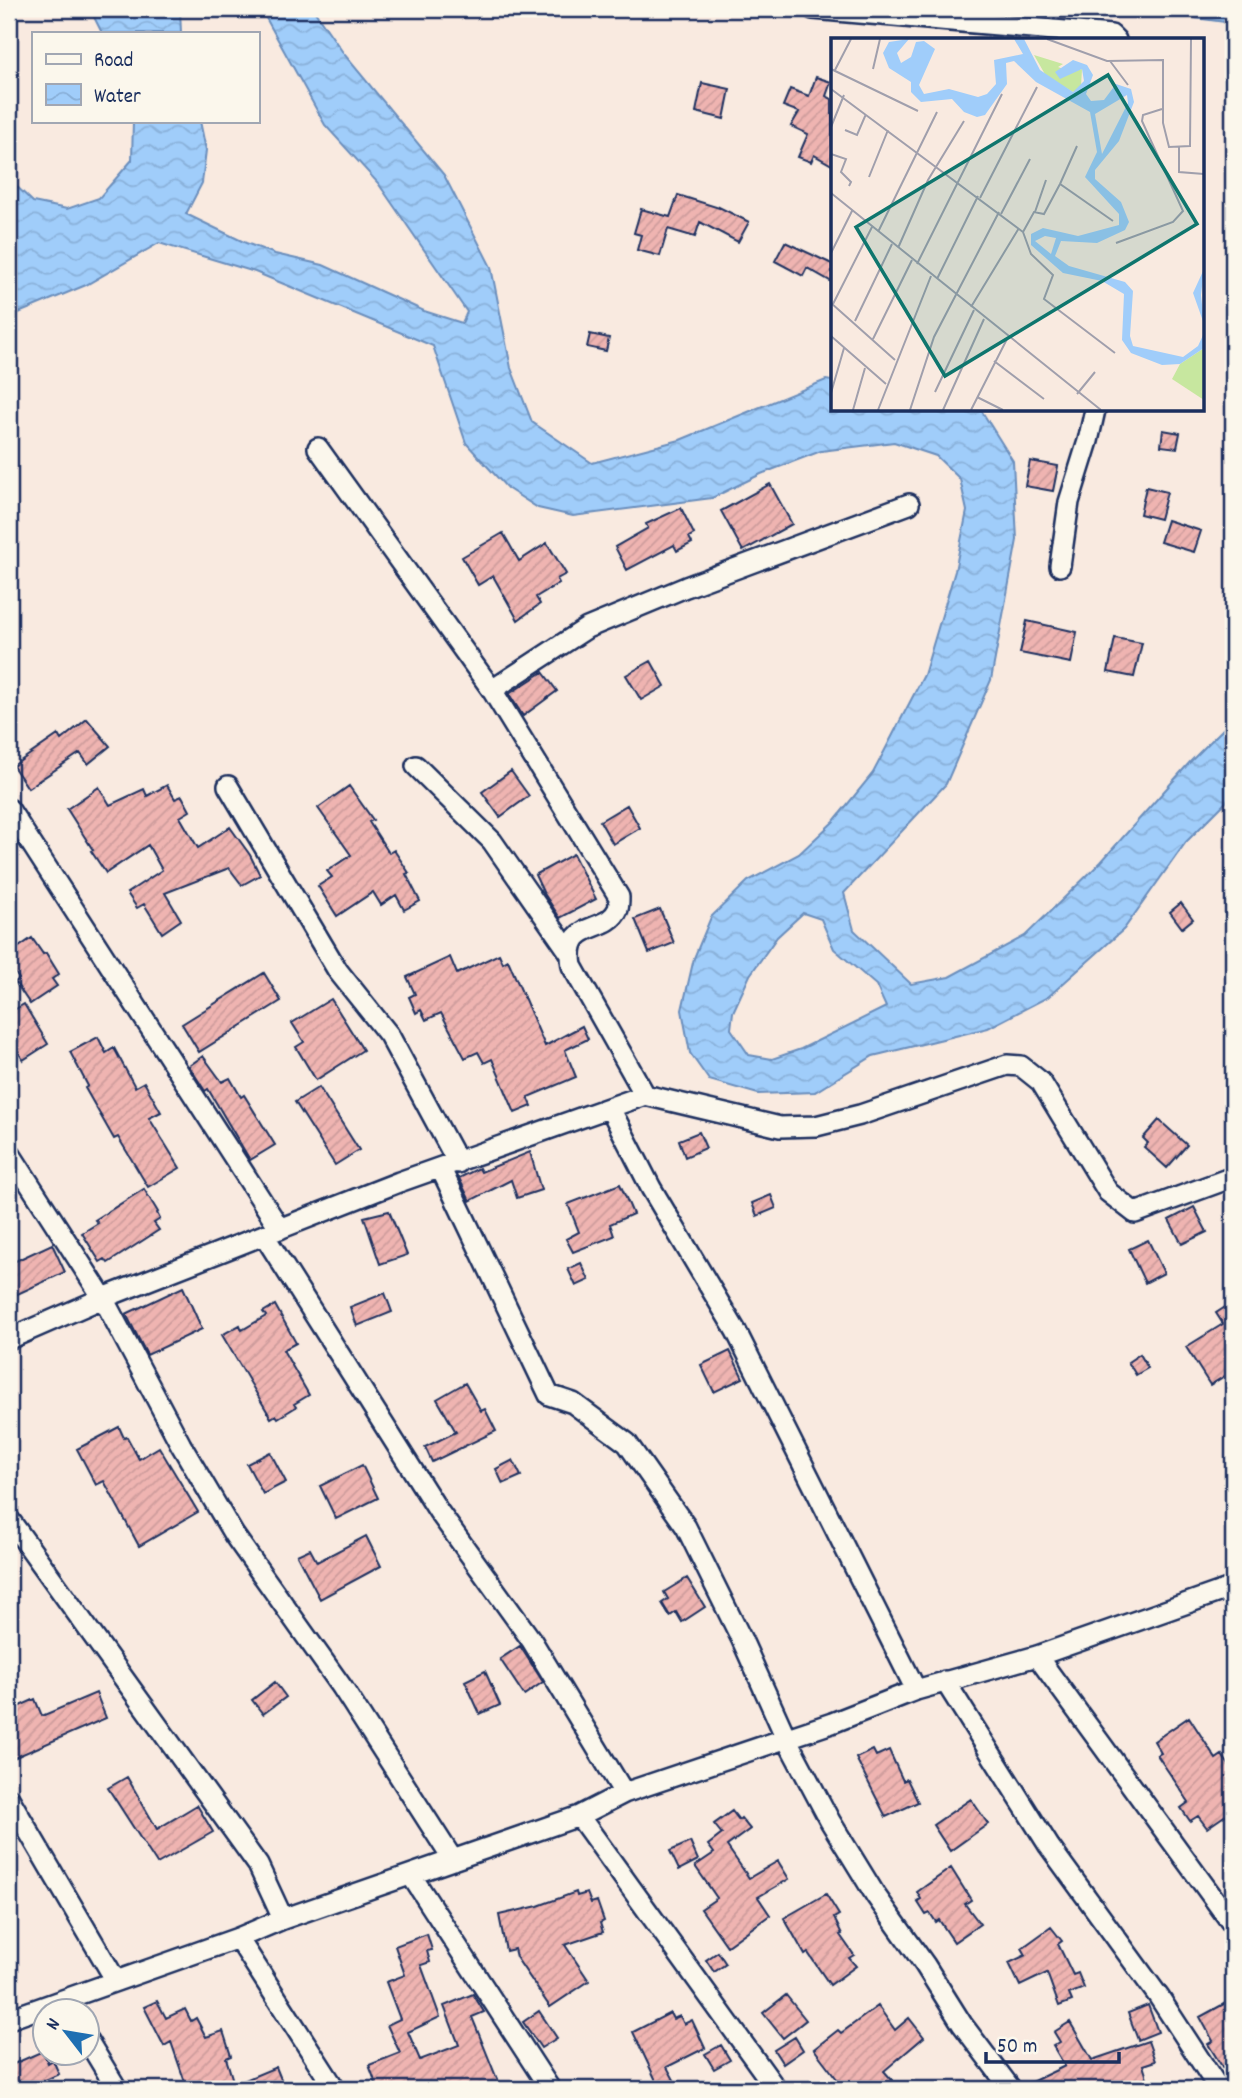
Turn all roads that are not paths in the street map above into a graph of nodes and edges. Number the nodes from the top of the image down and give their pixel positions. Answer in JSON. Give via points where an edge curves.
{"nodes":[{"id":1,"x":813,"y":9,"type":"edge"},
{"id":2,"x":1114,"y":38,"type":"edge"},
{"id":3,"x":1095,"y":411,"type":"edge"},
{"id":4,"x":318,"y":448,"type":"dead end"},
{"id":5,"x":909,"y":503,"type":"dead end"},
{"id":6,"x":1060,"y":566,"type":"dead end"},
{"id":7,"x":492,"y":690,"type":"junction"},
{"id":8,"x":416,"y":766,"type":"dead end"},
{"id":9,"x":228,"y":786,"type":"dead end"},
{"id":10,"x":9,"y":809,"type":"edge"},
{"id":11,"x":570,"y":953,"type":"junction"},
{"id":12,"x":645,"y":1096,"type":"junction"},
{"id":13,"x":610,"y":1108,"type":"junction"},
{"id":14,"x":9,"y":1152,"type":"edge"},
{"id":15,"x":449,"y":1166,"type":"junction"},
{"id":16,"x":1233,"y":1177,"type":"edge"},
{"id":17,"x":272,"y":1232,"type":"junction"},
{"id":18,"x":103,"y":1298,"type":"junction"},
{"id":19,"x":9,"y":1339,"type":"edge"},
{"id":20,"x":9,"y":1519,"type":"edge"},
{"id":21,"x":1233,"y":1587,"type":"edge"},
{"id":22,"x":1037,"y":1656,"type":"junction"},
{"id":23,"x":945,"y":1681,"type":"junction"},
{"id":24,"x":916,"y":1689,"type":"junction"},
{"id":25,"x":786,"y":1738,"type":"junction"},
{"id":26,"x":624,"y":1793,"type":"junction"},
{"id":27,"x":9,"y":1798,"type":"edge"},
{"id":28,"x":579,"y":1816,"type":"junction"},
{"id":29,"x":453,"y":1860,"type":"junction"},
{"id":30,"x":411,"y":1875,"type":"junction"},
{"id":31,"x":283,"y":1919,"type":"junction"},
{"id":32,"x":1233,"y":1925,"type":"edge"},
{"id":33,"x":238,"y":1938,"type":"junction"},
{"id":34,"x":116,"y":1981,"type":"junction"},
{"id":35,"x":85,"y":1996,"type":"edge"},
{"id":36,"x":32,"y":2013,"type":"edge"},
{"id":37,"x":9,"y":2019,"type":"edge"},
{"id":38,"x":102,"y":2064,"type":"edge"},
{"id":39,"x":117,"y":2089,"type":"edge"},
{"id":40,"x":335,"y":2089,"type":"edge"},
{"id":41,"x":550,"y":2089,"type":"edge"},
{"id":42,"x":776,"y":2089,"type":"edge"},
{"id":43,"x":1011,"y":2089,"type":"edge"},
{"id":44,"x":1219,"y":2089,"type":"edge"}],
"edges":[{"from":1,"to":2,"type":"street"},
{"from":3,"to":6,"type":"street","via":[[1069,502]]},
{"from":4,"to":7,"type":"street"},
{"from":5,"to":7,"type":"street","via":[[587,628]]},
{"from":7,"to":11,"type":"street","via":[[619,898],[618,910],[574,940]]},
{"from":8,"to":11,"type":"street","via":[[492,841]]},
{"from":9,"to":15,"type":"street","via":[[338,971],[389,1035]]},
{"from":10,"to":17,"type":"street"},
{"from":11,"to":12,"type":"street","via":[[572,966]]},
{"from":12,"to":13,"type":"street"},
{"from":12,"to":16,"type":"street","via":[[780,1127],[816,1126],[1007,1065],[1021,1066],[1041,1082],[1108,1192],[1135,1213]]},
{"from":13,"to":15,"type":"street"},
{"from":13,"to":24,"type":"street","via":[[651,1188],[736,1331]]},
{"from":14,"to":18,"type":"street"},
{"from":15,"to":17,"type":"street"},
{"from":15,"to":25,"type":"street","via":[[550,1395],[573,1403],[627,1443],[687,1527]]},
{"from":17,"to":18,"type":"street"},
{"from":17,"to":26,"type":"street","via":[[439,1512],[532,1641]]},
{"from":18,"to":19,"type":"street"},
{"from":18,"to":29,"type":"street","via":[[234,1535],[342,1687]]},
{"from":20,"to":31,"type":"street","via":[[258,1865]]},
{"from":21,"to":22,"type":"street"},
{"from":22,"to":23,"type":"street"},
{"from":22,"to":32,"type":"street"},
{"from":23,"to":24,"type":"street"},
{"from":23,"to":44,"type":"street","via":[[1049,1846],[1159,1997]]},
{"from":24,"to":25,"type":"street"},
{"from":25,"to":26,"type":"street"},
{"from":25,"to":43,"type":"street","via":[[876,1896]]},
{"from":26,"to":28,"type":"street"},
{"from":27,"to":34,"type":"street"},
{"from":28,"to":29,"type":"street"},
{"from":28,"to":42,"type":"street"},
{"from":29,"to":30,"type":"street"},
{"from":30,"to":31,"type":"street"},
{"from":30,"to":41,"type":"street"},
{"from":31,"to":33,"type":"street"},
{"from":33,"to":34,"type":"street"},
{"from":33,"to":40,"type":"street"},
{"from":34,"to":35,"type":"street"},
{"from":36,"to":37,"type":"street"},
{"from":38,"to":39,"type":"street"}]}
